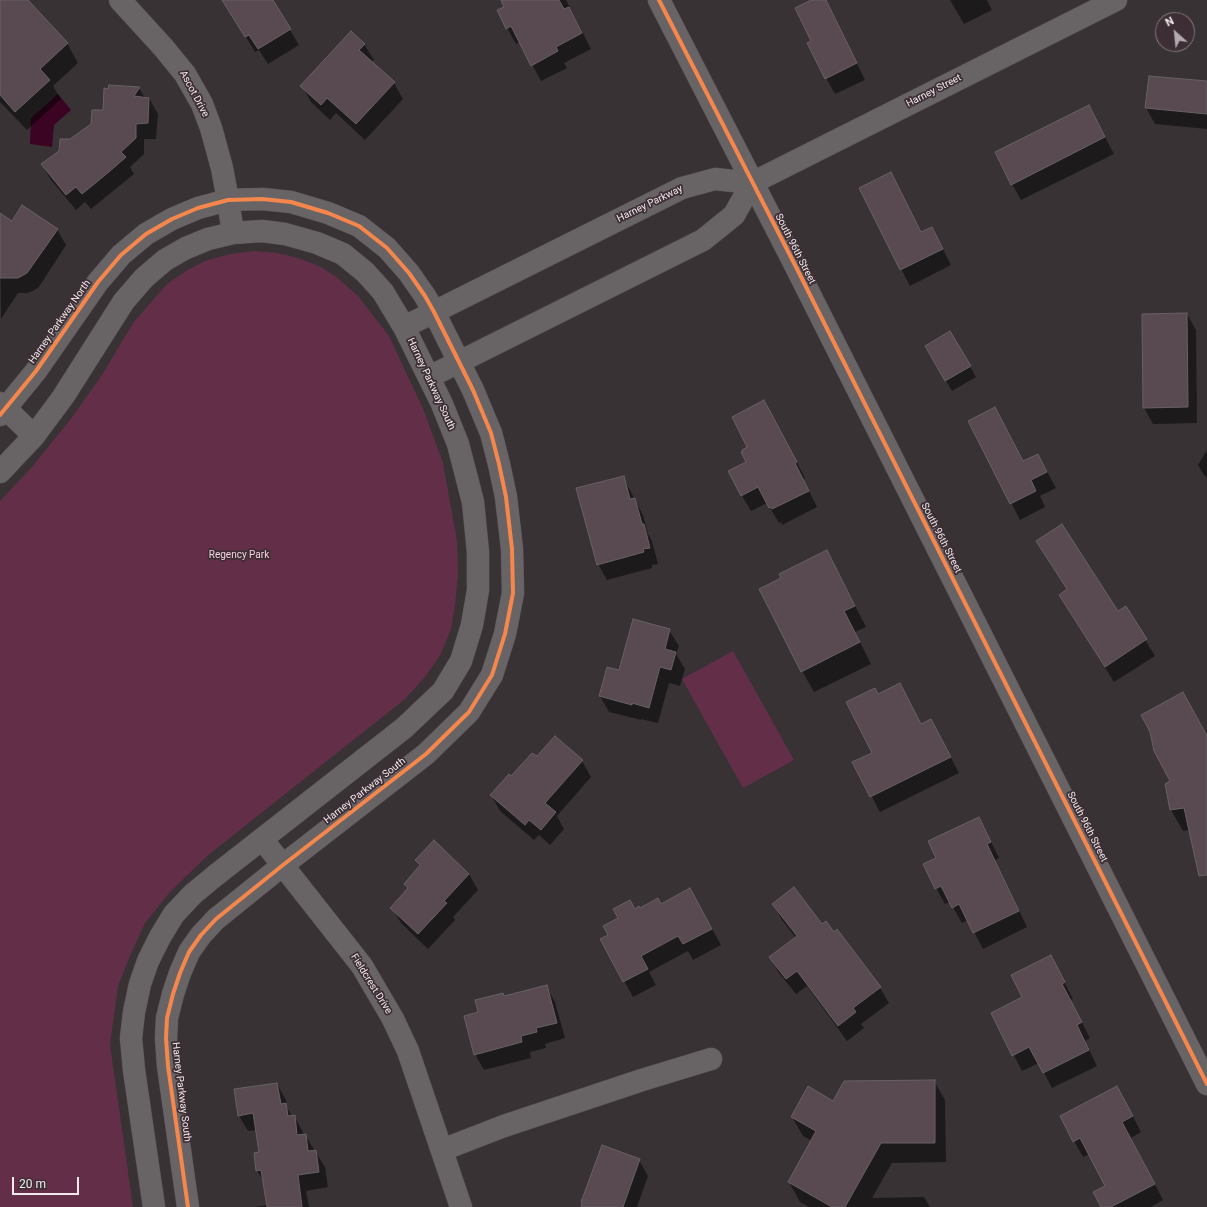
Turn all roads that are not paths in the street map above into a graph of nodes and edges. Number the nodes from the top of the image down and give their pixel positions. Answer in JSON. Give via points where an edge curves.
{"nodes":[{"id":1,"x":120,"y":0,"type":"edge"},
{"id":2,"x":659,"y":0,"type":"edge"},
{"id":3,"x":1108,"y":2,"type":"edge"},
{"id":4,"x":752,"y":183,"type":"junction"},
{"id":5,"x":228,"y":200,"type":"junction"},
{"id":6,"x":233,"y":232,"type":"junction"},
{"id":7,"x":434,"y":312,"type":"junction"},
{"id":8,"x":404,"y":327,"type":"junction"},
{"id":9,"x":459,"y":362,"type":"junction"},
{"id":10,"x":429,"y":377,"type":"junction"},
{"id":11,"x":2,"y":409,"type":"edge"},
{"id":12,"x":34,"y":436,"type":"junction"},
{"id":13,"x":0,"y":472,"type":"edge"},
{"id":14,"x":262,"y":839,"type":"junction"},
{"id":15,"x":283,"y":865,"type":"junction"},
{"id":16,"x":711,"y":1058,"type":"dead end"},
{"id":17,"x":1207,"y":1084,"type":"edge"},
{"id":18,"x":442,"y":1150,"type":"junction"},
{"id":19,"x":154,"y":1207,"type":"edge"},
{"id":20,"x":188,"y":1207,"type":"edge"},
{"id":21,"x":462,"y":1207,"type":"edge"}],
"edges":[{"from":1,"to":5,"type":"street","name":"Ascot Drive","via":[[163,46],[185,74],[202,104],[222,168]]},
{"from":2,"to":4,"type":"street","name":"South 96th Street"},
{"from":3,"to":4,"type":"street","name":"Harney Street"},
{"from":4,"to":7,"type":"street","name":"Harney Parkway","via":[[715,178],[682,188]]},
{"from":4,"to":9,"type":"street","via":[[734,215],[704,240]]},
{"from":4,"to":17,"type":"street","name":"South 96th Street"},
{"from":5,"to":6,"type":"street","name":"Ascot Drive"},
{"from":5,"to":7,"type":"street","name":"Harney Parkway North","via":[[262,199],[291,202],[328,212],[359,226],[387,248],[410,273]]},
{"from":5,"to":11,"type":"street","name":"Harney Parkway North","via":[[198,208],[172,219],[146,234],[121,255],[98,282],[36,371]]},
{"from":6,"to":8,"type":"street","via":[[262,231],[285,234],[343,254],[365,272],[383,292]]},
{"from":6,"to":12,"type":"street","via":[[186,248],[165,260],[144,278],[124,301],[63,397]]},
{"from":7,"to":8,"type":"street","name":"Harney Parkway"},
{"from":7,"to":9,"type":"street","name":"Harney Parkway North"},
{"from":8,"to":10,"type":"street","name":"Harney Parkway South"},
{"from":9,"to":10,"type":"street"},
{"from":9,"to":15,"type":"street","name":"Harney Parkway South","via":[[491,433],[506,497],[511,542],[512,593],[506,634],[492,675],[469,712],[426,754]]},
{"from":10,"to":14,"type":"street","name":"Harney Parkway South","via":[[458,444],[474,509],[478,590],[472,625],[461,661],[443,691],[404,728]]},
{"from":11,"to":12,"type":"street"},
{"from":12,"to":13,"type":"street"},
{"from":14,"to":15,"type":"street","name":"Fieldcrest Drive"},
{"from":14,"to":19,"type":"street","name":"Harney Parkway South","via":[[193,894],[174,914],[148,961],[140,984],[131,1038]]},
{"from":15,"to":18,"type":"street","name":"Fieldcrest Drive","via":[[362,966],[393,1019],[408,1051]]},
{"from":15,"to":20,"type":"street","name":"Harney Parkway South","via":[[200,935],[186,959],[172,994],[167,1018],[166,1045]]},
{"from":16,"to":18,"type":"street","via":[[511,1124]]},
{"from":18,"to":21,"type":"street","name":"Fieldcrest Drive"}]}
